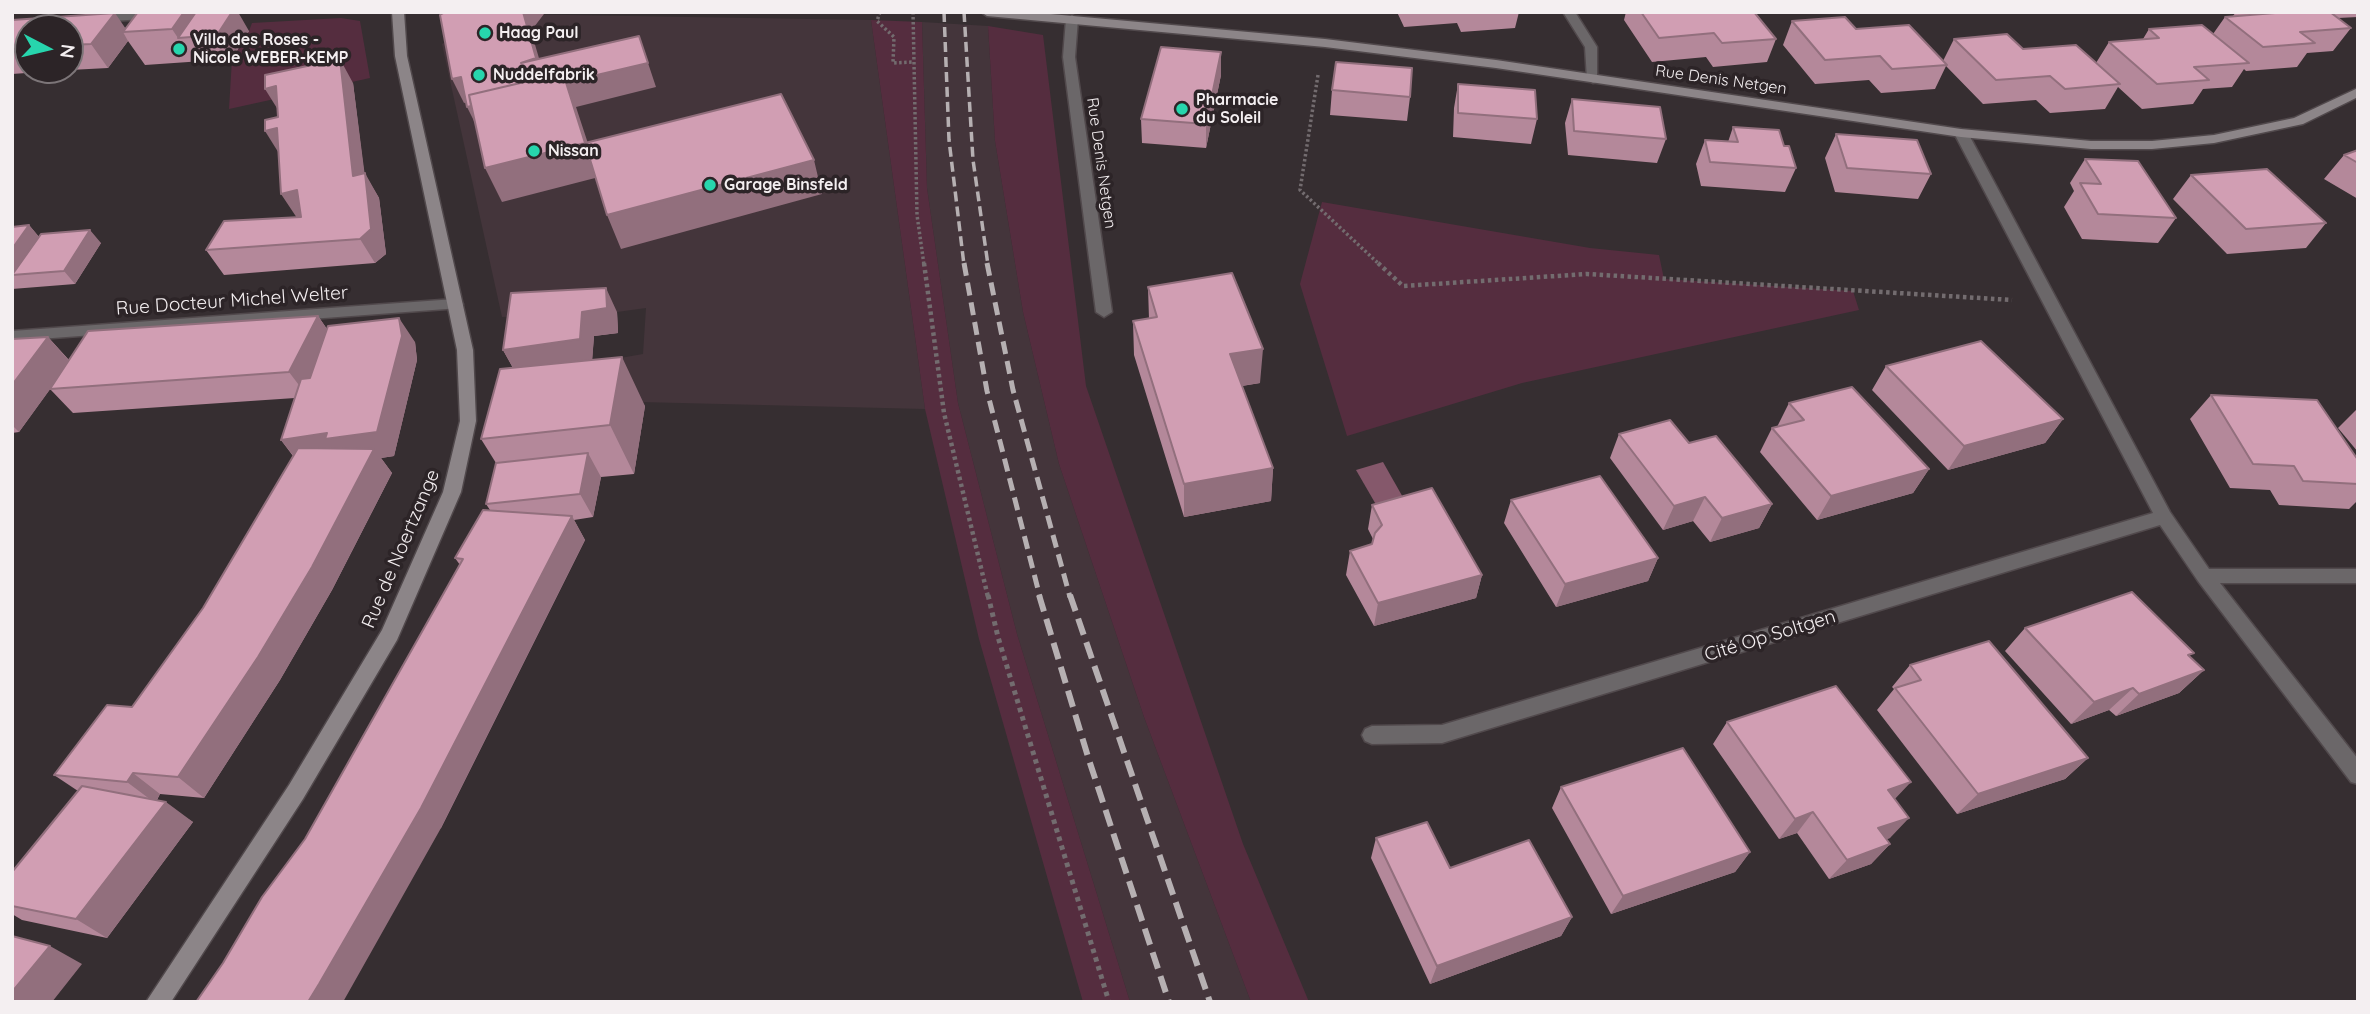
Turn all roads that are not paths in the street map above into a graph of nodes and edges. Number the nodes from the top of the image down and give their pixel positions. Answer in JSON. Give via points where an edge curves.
{"nodes":[{"id":1,"x":195,"y":12,"type":"edge"},
{"id":2,"x":398,"y":12,"type":"edge"},
{"id":3,"x":987,"y":12,"type":"edge"},
{"id":4,"x":1569,"y":12,"type":"edge"},
{"id":5,"x":84,"y":19,"type":"edge"},
{"id":6,"x":1072,"y":19,"type":"junction"},
{"id":7,"x":1593,"y":79,"type":"junction"},
{"id":8,"x":2358,"y":92,"type":"edge"},
{"id":9,"x":1961,"y":133,"type":"junction"},
{"id":10,"x":456,"y":304,"type":"junction"},
{"id":11,"x":1104,"y":312,"type":"dead end"},
{"id":12,"x":12,"y":336,"type":"edge"},
{"id":13,"x":2164,"y":517,"type":"junction"},
{"id":14,"x":2204,"y":576,"type":"junction"},
{"id":15,"x":2358,"y":576,"type":"edge"},
{"id":16,"x":1372,"y":735,"type":"dead end"},
{"id":17,"x":2358,"y":775,"type":"edge"},
{"id":18,"x":158,"y":1002,"type":"edge"}],
"edges":[{"from":1,"to":5,"type":"street"},
{"from":2,"to":10,"type":"main road","name":"Rue de Noertzange","via":[[401,56]]},
{"from":3,"to":6,"type":"main road","name":"Rue Denis Netgen"},
{"from":4,"to":7,"type":"street","via":[[1591,47]]},
{"from":6,"to":7,"type":"main road","name":"Rue Denis Netgen","via":[[1325,43]]},
{"from":6,"to":11,"type":"street","name":"Rue Denis Netgen","via":[[1069,57]]},
{"from":7,"to":9,"type":"main road","name":"Rue Denis Netgen"},
{"from":8,"to":9,"type":"main road","name":"Rue Denis Netgen","via":[[2298,121],[2214,139],[2091,145]]},
{"from":9,"to":13,"type":"street"},
{"from":10,"to":12,"type":"street","name":"Rue Docteur Michel Welter"},
{"from":10,"to":18,"type":"main road","name":"Rue de Noertzange","via":[[465,351],[468,421],[452,492],[390,634],[296,792]]},
{"from":13,"to":14,"type":"street"},
{"from":13,"to":16,"type":"street","name":"Cité Op Soltgen","via":[[1442,734]]},
{"from":14,"to":15,"type":"street"},
{"from":14,"to":17,"type":"street"}]}
